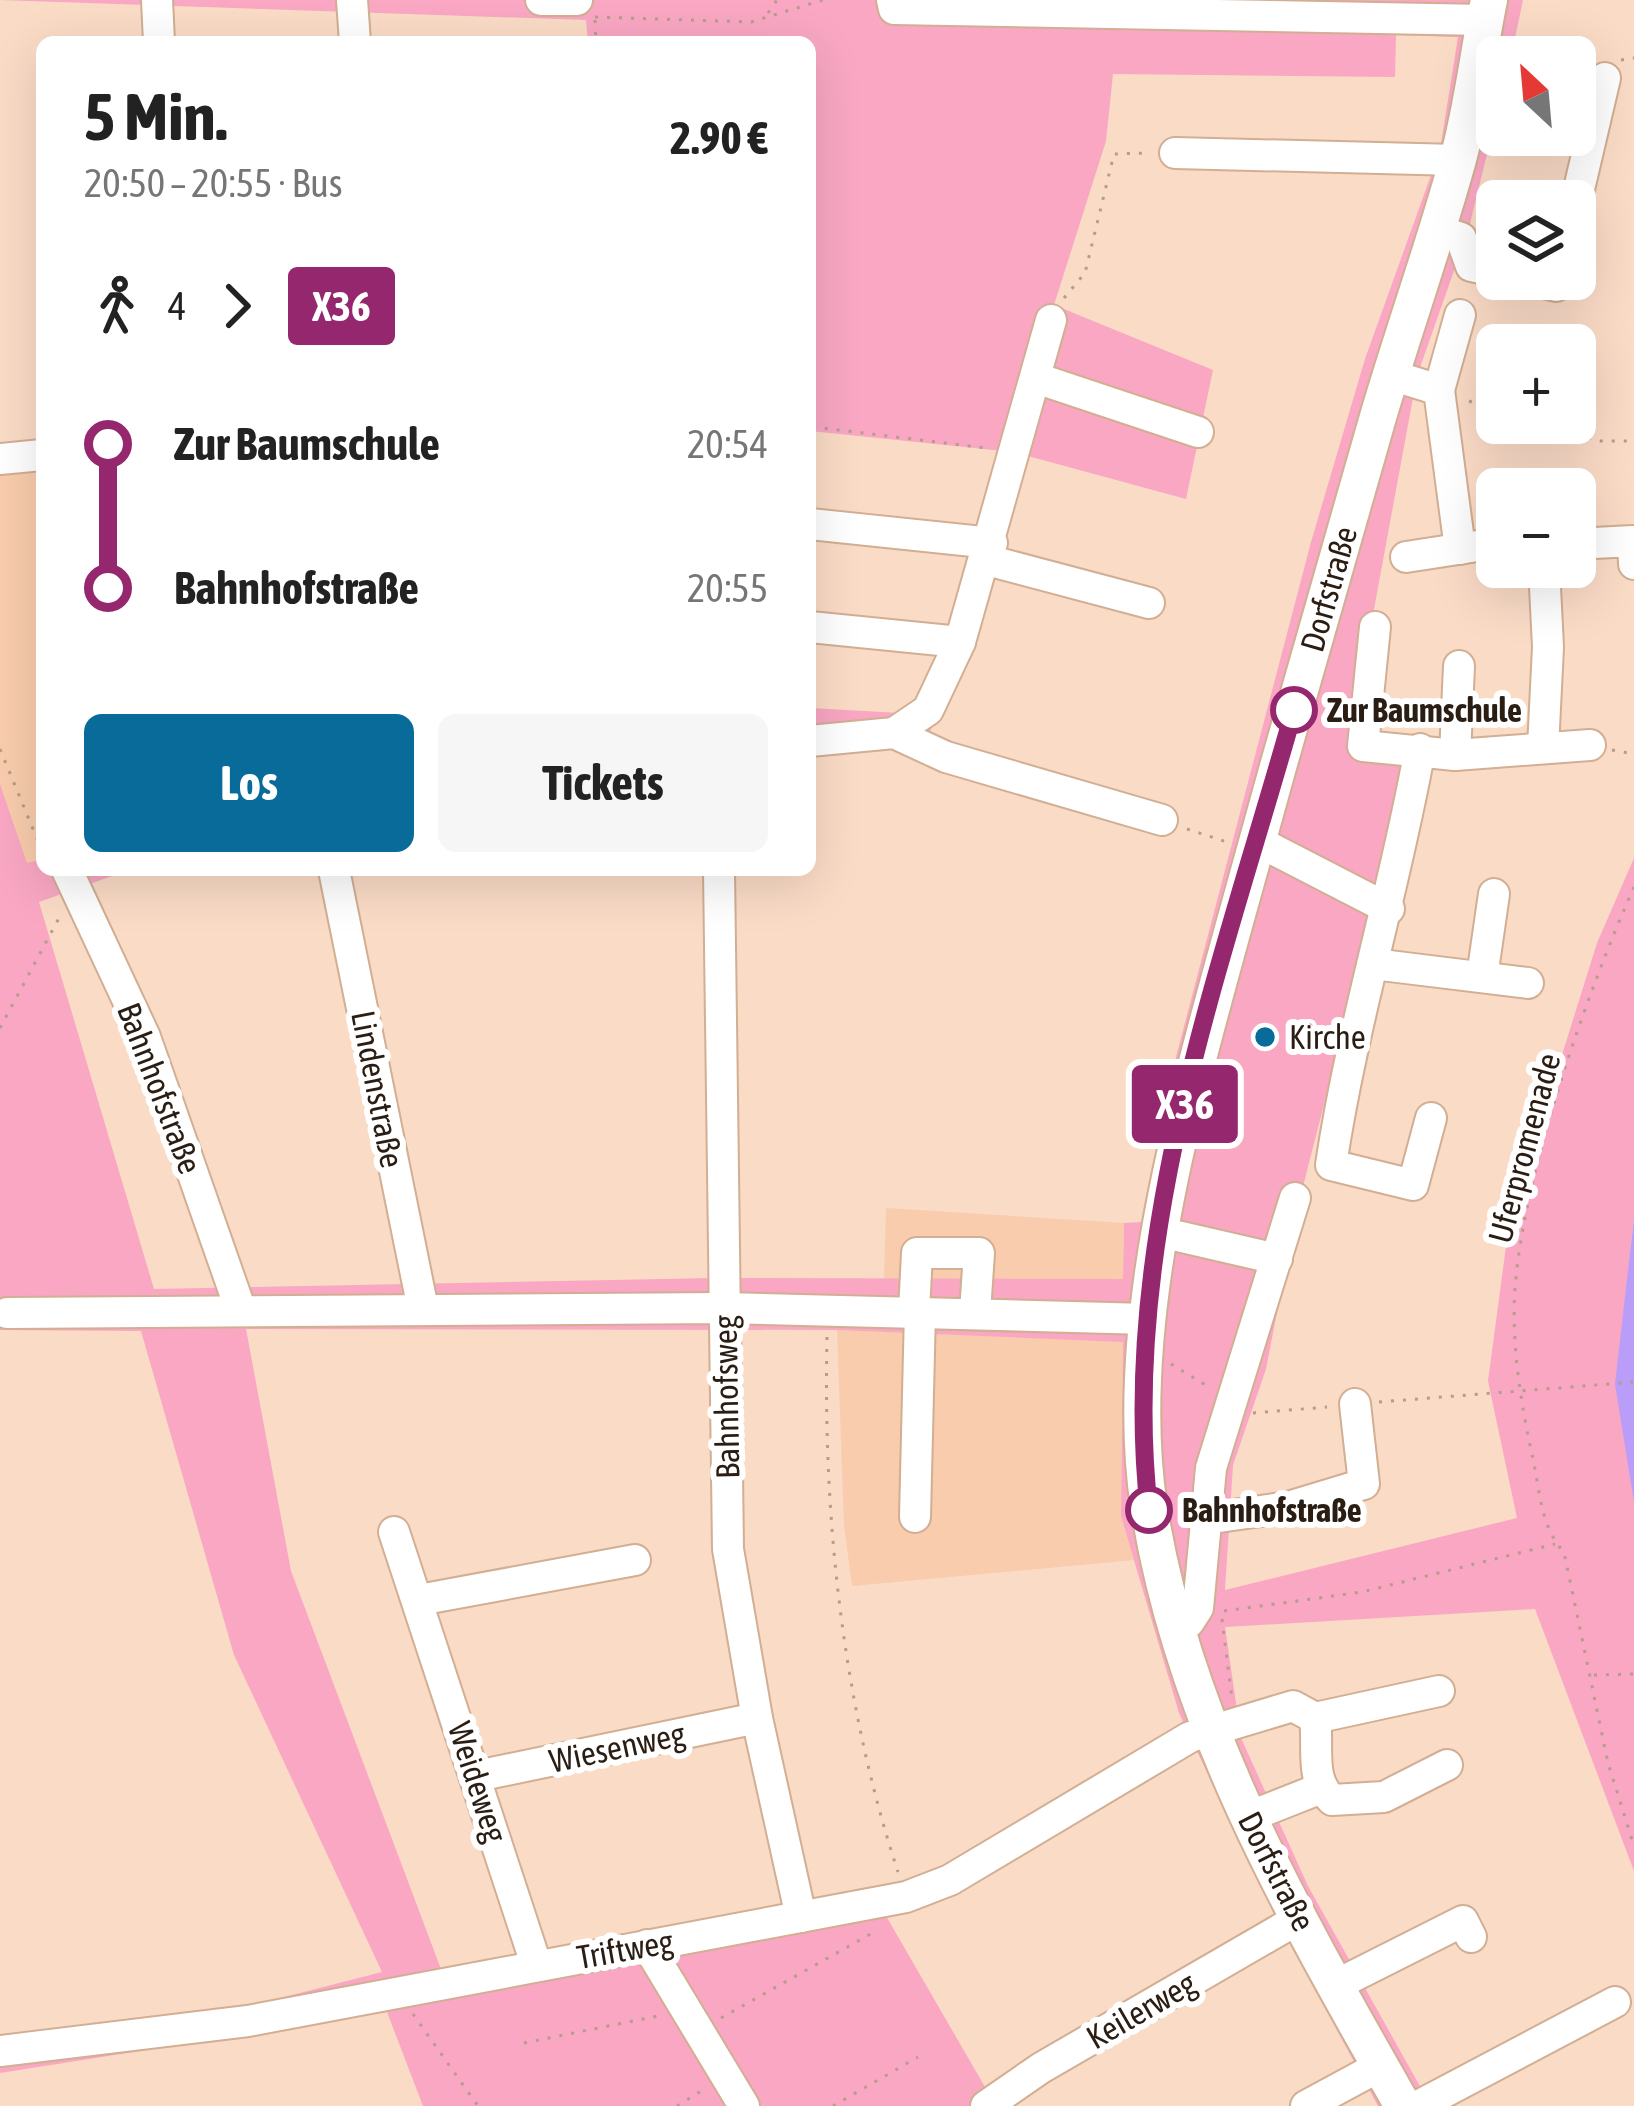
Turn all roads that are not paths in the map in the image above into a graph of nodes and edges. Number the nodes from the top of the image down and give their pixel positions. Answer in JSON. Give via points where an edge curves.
{"nodes":[{"id":1,"x":157,"y":0,"type":"edge"},
{"id":2,"x":352,"y":0,"type":"edge"},
{"id":3,"x":541,"y":0,"type":"edge"},
{"id":4,"x":892,"y":0,"type":"edge"},
{"id":5,"x":583,"y":6,"type":"edge"},
{"id":6,"x":1118,"y":7,"type":"edge"},
{"id":7,"x":1364,"y":10,"type":"edge"},
{"id":8,"x":1487,"y":10,"type":"edge"},
{"id":9,"x":159,"y":36,"type":"edge"},
{"id":10,"x":355,"y":36,"type":"edge"},
{"id":11,"x":1605,"y":78,"type":"dead end"},
{"id":12,"x":1175,"y":153,"type":"road end"},
{"id":13,"x":1458,"y":160,"type":"junction"},
{"id":14,"x":1581,"y":180,"type":"edge"},
{"id":15,"x":1436,"y":230,"type":"junction"},
{"id":16,"x":1476,"y":267,"type":"edge"},
{"id":17,"x":1460,"y":316,"type":"dead end"},
{"id":18,"x":1051,"y":320,"type":"road end"},
{"id":19,"x":1390,"y":375,"type":"junction"},
{"id":20,"x":1036,"y":378,"type":"junction"},
{"id":21,"x":1438,"y":390,"type":"junction"},
{"id":22,"x":1198,"y":432,"type":"dead end"},
{"id":23,"x":36,"y":456,"type":"edge"},
{"id":24,"x":0,"y":459,"type":"edge"},
{"id":25,"x":816,"y":525,"type":"edge"},
{"id":26,"x":1596,"y":543,"type":"edge"},
{"id":27,"x":1476,"y":546,"type":"edge"},
{"id":28,"x":1460,"y":549,"type":"junction"},
{"id":29,"x":989,"y":552,"type":"junction"},
{"id":30,"x":1406,"y":557,"type":"dead end"},
{"id":31,"x":1634,"y":564,"type":"edge"},
{"id":32,"x":1545,"y":588,"type":"edge"},
{"id":33,"x":1149,"y":603,"type":"dead end"},
{"id":34,"x":1375,"y":627,"type":"dead end"},
{"id":35,"x":816,"y":628,"type":"edge"},
{"id":36,"x":960,"y":643,"type":"junction"},
{"id":37,"x":1459,"y":666,"type":"dead end"},
{"id":38,"x":894,"y":733,"type":"junction"},
{"id":39,"x":816,"y":740,"type":"edge"},
{"id":40,"x":1590,"y":746,"type":"dead end"},
{"id":41,"x":1543,"y":748,"type":"junction"},
{"id":42,"x":1420,"y":749,"type":"junction"},
{"id":43,"x":1455,"y":755,"type":"junction"},
{"id":44,"x":1162,"y":820,"type":"road end"},
{"id":45,"x":1256,"y":846,"type":"junction"},
{"id":46,"x":71,"y":876,"type":"edge"},
{"id":47,"x":335,"y":876,"type":"edge"},
{"id":48,"x":719,"y":876,"type":"edge"},
{"id":49,"x":1493,"y":894,"type":"dead end"},
{"id":50,"x":1389,"y":909,"type":"junction"},
{"id":51,"x":1372,"y":964,"type":"junction"},
{"id":52,"x":1483,"y":977,"type":"junction"},
{"id":53,"x":1528,"y":982,"type":"dead end"},
{"id":54,"x":1431,"y":1118,"type":"dead end"},
{"id":55,"x":1295,"y":1198,"type":"dead end"},
{"id":56,"x":1160,"y":1232,"type":"junction"},
{"id":57,"x":1277,"y":1259,"type":"junction"},
{"id":58,"x":724,"y":1308,"type":"junction"},
{"id":59,"x":423,"y":1309,"type":"junction"},
{"id":60,"x":241,"y":1310,"type":"junction"},
{"id":61,"x":917,"y":1311,"type":"junction"},
{"id":62,"x":975,"y":1312,"type":"junction"},
{"id":63,"x":7,"y":1313,"type":"dead end"},
{"id":64,"x":1147,"y":1334,"type":"junction"},
{"id":65,"x":1355,"y":1404,"type":"road end"},
{"id":66,"x":916,"y":1516,"type":"dead end"},
{"id":67,"x":1204,"y":1519,"type":"junction"},
{"id":68,"x":394,"y":1532,"type":"dead end"},
{"id":69,"x":635,"y":1559,"type":"dead end"},
{"id":70,"x":419,"y":1600,"type":"junction"},
{"id":71,"x":1187,"y":1617,"type":"junction"},
{"id":72,"x":1439,"y":1690,"type":"dead end"},
{"id":73,"x":757,"y":1718,"type":"junction"},
{"id":74,"x":1315,"y":1718,"type":"junction"},
{"id":75,"x":1211,"y":1732,"type":"junction"},
{"id":76,"x":1447,"y":1765,"type":"dead end"},
{"id":77,"x":477,"y":1777,"type":"junction"},
{"id":78,"x":1319,"y":1789,"type":"junction"},
{"id":79,"x":1248,"y":1816,"type":"junction"},
{"id":80,"x":800,"y":1917,"type":"junction"},
{"id":81,"x":1300,"y":1918,"type":"junction"},
{"id":82,"x":1471,"y":1937,"type":"dead end"},
{"id":83,"x":647,"y":1945,"type":"junction"},
{"id":84,"x":536,"y":1964,"type":"junction"},
{"id":85,"x":1336,"y":1985,"type":"junction"},
{"id":86,"x":1615,"y":2002,"type":"dead end"},
{"id":87,"x":0,"y":2051,"type":"edge"},
{"id":88,"x":1380,"y":2066,"type":"junction"},
{"id":89,"x":744,"y":2106,"type":"edge"},
{"id":90,"x":986,"y":2106,"type":"edge"},
{"id":91,"x":1306,"y":2106,"type":"edge"},
{"id":92,"x":1403,"y":2106,"type":"edge"},
{"id":93,"x":1418,"y":2106,"type":"edge"}],
"edges":[{"from":1,"to":9,"type":"street"},
{"from":2,"to":10,"type":"street"},
{"from":3,"to":5,"type":"street"},
{"from":4,"to":6,"type":"street","via":[[894,10]]},
{"from":6,"to":7,"type":"street"},
{"from":7,"to":8,"type":"street"},
{"from":8,"to":13,"type":"main road","name":"Dorfstraße"},
{"from":11,"to":14,"type":"street"},
{"from":12,"to":13,"type":"street"},
{"from":13,"to":15,"type":"main road","name":"Dorfstraße"},
{"from":15,"to":16,"type":"street","via":[[1461,238]]},
{"from":15,"to":19,"type":"main road","name":"Dorfstraße"},
{"from":17,"to":21,"type":"street"},
{"from":18,"to":20,"type":"street"},
{"from":19,"to":21,"type":"street"},
{"from":19,"to":45,"type":"main road","name":"Dorfstraße"},
{"from":20,"to":22,"type":"street"},
{"from":20,"to":29,"type":"street"},
{"from":21,"to":28,"type":"street"},
{"from":23,"to":24,"type":"street"},
{"from":25,"to":29,"type":"street"},
{"from":26,"to":31,"type":"street","via":[[1633,541]]},
{"from":27,"to":28,"type":"street"},
{"from":28,"to":30,"type":"street"},
{"from":29,"to":33,"type":"street"},
{"from":29,"to":36,"type":"street"},
{"from":32,"to":41,"type":"street"},
{"from":34,"to":42,"type":"street","via":[[1363,746]]},
{"from":35,"to":36,"type":"street"},
{"from":36,"to":38,"type":"street","via":[[928,710]]},
{"from":37,"to":43,"type":"street"},
{"from":38,"to":39,"type":"street"},
{"from":38,"to":44,"type":"street","via":[[946,757]]},
{"from":40,"to":41,"type":"street"},
{"from":41,"to":43,"type":"street"},
{"from":42,"to":43,"type":"street"},
{"from":42,"to":50,"type":"street"},
{"from":45,"to":50,"type":"street"},
{"from":45,"to":56,"type":"main road","name":"Dorfstraße","via":[[1183,1113]]},
{"from":46,"to":60,"type":"street","name":"Bahnhofstraße","via":[[145,1037]]},
{"from":47,"to":59,"type":"street","name":"Lindenstraße"},
{"from":48,"to":58,"type":"street","name":"Bahnhofsweg"},
{"from":49,"to":52,"type":"street"},
{"from":50,"to":51,"type":"street"},
{"from":51,"to":52,"type":"street"},
{"from":51,"to":54,"type":"street","via":[[1331,1165],[1413,1184]]},
{"from":52,"to":53,"type":"street"},
{"from":55,"to":57,"type":"street","name":"Dorfstraße"},
{"from":56,"to":57,"type":"street"},
{"from":56,"to":64,"type":"main road","name":"Dorfstraße"},
{"from":57,"to":67,"type":"street","name":"Dorfstraße","via":[[1211,1468]]},
{"from":58,"to":59,"type":"street"},
{"from":58,"to":61,"type":"street"},
{"from":58,"to":73,"type":"street","name":"Bahnhofsweg","via":[[728,1549]]},
{"from":59,"to":60,"type":"street"},
{"from":60,"to":63,"type":"street"},
{"from":61,"to":62,"type":"street"},
{"from":61,"to":62,"type":"street","via":[[917,1253],[979,1253]]},
{"from":61,"to":66,"type":"street"},
{"from":62,"to":64,"type":"street"},
{"from":64,"to":71,"type":"main road","name":"Dorfstraße","via":[[1146,1484]]},
{"from":65,"to":67,"type":"street","via":[[1364,1484],[1288,1507]]},
{"from":67,"to":71,"type":"street","name":"Dorfstraße"},
{"from":68,"to":70,"type":"street","name":"Weideweg"},
{"from":69,"to":70,"type":"street"},
{"from":70,"to":77,"type":"street","name":"Weideweg"},
{"from":71,"to":75,"type":"main road","name":"Dorfstraße"},
{"from":72,"to":74,"type":"street","name":"Triftweg"},
{"from":73,"to":77,"type":"street","name":"Wiesenweg"},
{"from":73,"to":80,"type":"street","name":"Bahnhofsweg"},
{"from":74,"to":75,"type":"street","name":"Triftweg","via":[[1293,1706]]},
{"from":74,"to":78,"type":"street"},
{"from":75,"to":79,"type":"main road","name":"Dorfstraße"},
{"from":75,"to":80,"type":"street","name":"Triftweg","via":[[1190,1737],[950,1880]]},
{"from":76,"to":78,"type":"street","via":[[1384,1797],[1332,1800]]},
{"from":77,"to":84,"type":"street","name":"Weideweg"},
{"from":78,"to":79,"type":"street"},
{"from":79,"to":81,"type":"main road","name":"Dorfstraße"},
{"from":80,"to":83,"type":"street","name":"Triftweg"},
{"from":81,"to":85,"type":"main road","name":"Dorfstraße"},
{"from":81,"to":90,"type":"street","name":"Keilerweg"},
{"from":82,"to":85,"type":"street","via":[[1463,1921]]},
{"from":83,"to":84,"type":"street","name":"Triftweg"},
{"from":83,"to":89,"type":"street"},
{"from":84,"to":87,"type":"street","name":"Triftweg","via":[[248,2021]]},
{"from":85,"to":88,"type":"main road","name":"Dorfstraße"},
{"from":86,"to":93,"type":"street"},
{"from":88,"to":91,"type":"street"},
{"from":88,"to":92,"type":"main road","name":"Dorfstraße"}]}
